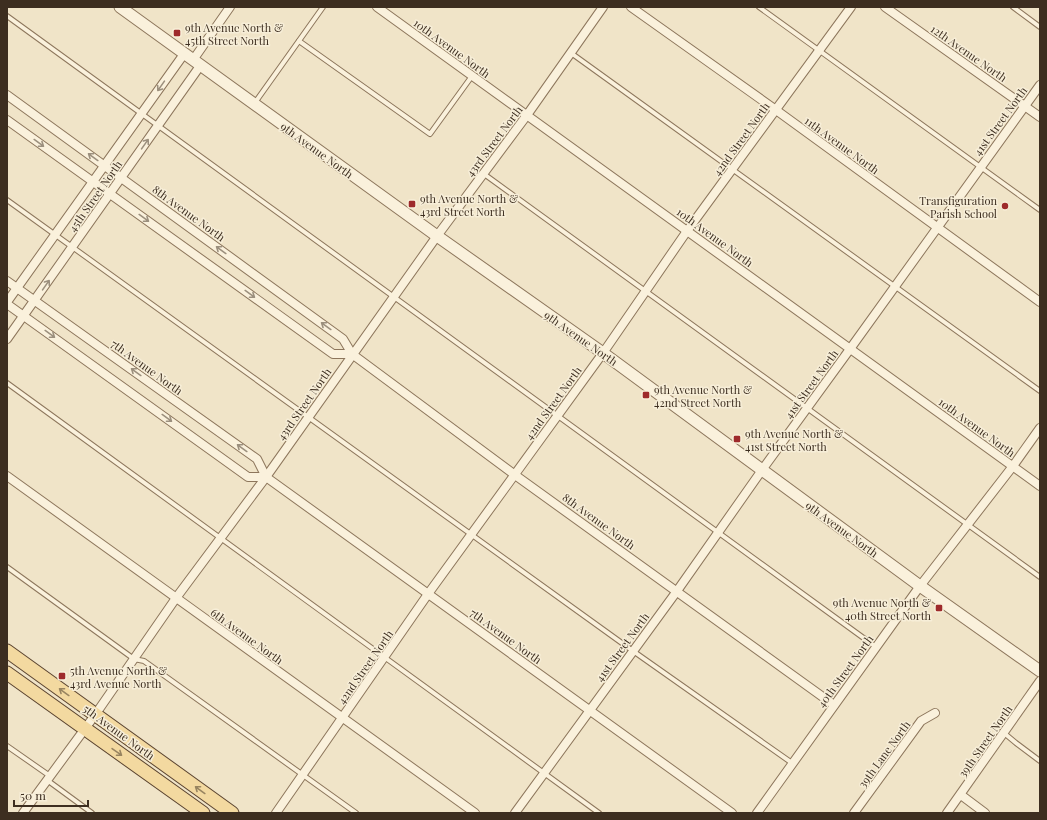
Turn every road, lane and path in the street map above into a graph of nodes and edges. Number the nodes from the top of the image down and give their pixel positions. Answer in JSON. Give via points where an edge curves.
{"nodes":[{"id":1,"x":120,"y":7,"type":"edge"},
{"id":2,"x":230,"y":7,"type":"edge"},
{"id":3,"x":323,"y":7,"type":"edge"},
{"id":4,"x":377,"y":7,"type":"edge"},
{"id":5,"x":603,"y":7,"type":"edge"},
{"id":6,"x":631,"y":7,"type":"edge"},
{"id":7,"x":759,"y":7,"type":"edge"},
{"id":8,"x":851,"y":7,"type":"edge"},
{"id":9,"x":885,"y":7,"type":"edge"},
{"id":10,"x":1013,"y":7,"type":"edge"},
{"id":11,"x":7,"y":16,"type":"edge"},
{"id":12,"x":1040,"y":27,"type":"edge"},
{"id":13,"x":299,"y":41,"type":"junction"},
{"id":14,"x":819,"y":50,"type":"junction"},
{"id":15,"x":570,"y":53,"type":"junction"},
{"id":16,"x":192,"y":60,"type":"junction"},
{"id":17,"x":472,"y":76,"type":"junction"},
{"id":18,"x":1040,"y":85,"type":"edge"},
{"id":19,"x":7,"y":95,"type":"edge"},
{"id":20,"x":254,"y":104,"type":"junction"},
{"id":21,"x":1025,"y":106,"type":"junction"},
{"id":22,"x":776,"y":110,"type":"junction"},
{"id":23,"x":142,"y":113,"type":"junction"},
{"id":24,"x":527,"y":115,"type":"junction"},
{"id":25,"x":1040,"y":117,"type":"edge"},
{"id":26,"x":7,"y":120,"type":"edge"},
{"id":27,"x":158,"y":126,"type":"junction"},
{"id":28,"x":105,"y":165,"type":"junction"},
{"id":29,"x":980,"y":168,"type":"junction"},
{"id":30,"x":732,"y":169,"type":"junction"},
{"id":31,"x":484,"y":173,"type":"junction"},
{"id":32,"x":122,"y":178,"type":"junction"},
{"id":33,"x":93,"y":182,"type":"junction"},
{"id":34,"x":110,"y":194,"type":"junction"},
{"id":35,"x":7,"y":200,"type":"edge"},
{"id":36,"x":1040,"y":210,"type":"edge"},
{"id":37,"x":937,"y":228,"type":"junction"},
{"id":38,"x":687,"y":231,"type":"junction"},
{"id":39,"x":55,"y":235,"type":"junction"},
{"id":40,"x":437,"y":236,"type":"junction"},
{"id":41,"x":72,"y":247,"type":"junction"},
{"id":42,"x":7,"y":281,"type":"edge"},
{"id":43,"x":895,"y":287,"type":"junction"},
{"id":44,"x":17,"y":288,"type":"junction"},
{"id":45,"x":646,"y":291,"type":"junction"},
{"id":46,"x":393,"y":297,"type":"junction"},
{"id":47,"x":35,"y":300,"type":"junction"},
{"id":48,"x":1040,"y":302,"type":"edge"},
{"id":49,"x":7,"y":303,"type":"edge"},
{"id":50,"x":24,"y":315,"type":"junction"},
{"id":51,"x":7,"y":339,"type":"edge"},
{"id":52,"x":850,"y":349,"type":"junction"},
{"id":53,"x":603,"y":353,"type":"junction"},
{"id":54,"x":352,"y":354,"type":"junction"},
{"id":55,"x":7,"y":384,"type":"edge"},
{"id":56,"x":1040,"y":391,"type":"edge"},
{"id":57,"x":807,"y":407,"type":"junction"},
{"id":58,"x":557,"y":416,"type":"junction"},
{"id":59,"x":308,"y":417,"type":"junction"},
{"id":60,"x":1040,"y":428,"type":"edge"},
{"id":61,"x":1013,"y":466,"type":"junction"},
{"id":62,"x":762,"y":470,"type":"junction"},
{"id":63,"x":515,"y":475,"type":"junction"},
{"id":64,"x":7,"y":476,"type":"edge"},
{"id":65,"x":266,"y":477,"type":"junction"},
{"id":66,"x":1040,"y":486,"type":"edge"},
{"id":67,"x":968,"y":525,"type":"junction"},
{"id":68,"x":717,"y":533,"type":"junction"},
{"id":69,"x":472,"y":534,"type":"junction"},
{"id":70,"x":221,"y":538,"type":"junction"},
{"id":71,"x":7,"y":567,"type":"edge"},
{"id":72,"x":1040,"y":577,"type":"edge"},
{"id":73,"x":920,"y":586,"type":"junction"},
{"id":74,"x":677,"y":591,"type":"junction"},
{"id":75,"x":428,"y":594,"type":"junction"},
{"id":76,"x":176,"y":598,"type":"junction"},
{"id":77,"x":876,"y":647,"type":"junction"},
{"id":78,"x":7,"y":651,"type":"edge"},
{"id":79,"x":633,"y":651,"type":"junction"},
{"id":80,"x":385,"y":657,"type":"junction"},
{"id":81,"x":134,"y":659,"type":"junction"},
{"id":82,"x":1040,"y":671,"type":"edge"},
{"id":83,"x":7,"y":673,"type":"edge"},
{"id":84,"x":1040,"y":681,"type":"edge"},
{"id":85,"x":834,"y":705,"type":"junction"},
{"id":86,"x":590,"y":710,"type":"junction"},
{"id":87,"x":935,"y":713,"type":"dead end"},
{"id":88,"x":95,"y":714,"type":"junction"},
{"id":89,"x":343,"y":718,"type":"junction"},
{"id":90,"x":85,"y":729,"type":"junction"},
{"id":91,"x":1004,"y":733,"type":"junction"},
{"id":92,"x":7,"y":746,"type":"edge"},
{"id":93,"x":1040,"y":761,"type":"edge"},
{"id":94,"x":792,"y":763,"type":"junction"},
{"id":95,"x":545,"y":773,"type":"junction"},
{"id":96,"x":303,"y":775,"type":"junction"},
{"id":97,"x":49,"y":778,"type":"junction"},
{"id":98,"x":961,"y":795,"type":"junction"},
{"id":99,"x":23,"y":813,"type":"edge"},
{"id":100,"x":92,"y":813,"type":"edge"},
{"id":101,"x":203,"y":813,"type":"edge"},
{"id":102,"x":232,"y":813,"type":"edge"},
{"id":103,"x":276,"y":813,"type":"edge"},
{"id":104,"x":356,"y":813,"type":"edge"},
{"id":105,"x":475,"y":813,"type":"edge"},
{"id":106,"x":515,"y":813,"type":"edge"},
{"id":107,"x":599,"y":813,"type":"edge"},
{"id":108,"x":732,"y":813,"type":"edge"},
{"id":109,"x":756,"y":813,"type":"edge"},
{"id":110,"x":854,"y":813,"type":"edge"},
{"id":111,"x":947,"y":813,"type":"edge"},
{"id":112,"x":986,"y":813,"type":"edge"}],
"edges":[{"from":1,"to":16,"type":"street","name":"9th Avenue North"},
{"from":2,"to":16,"type":"street","name":"45th Street North"},
{"from":3,"to":13,"type":"lane"},
{"from":4,"to":17,"type":"street","name":"10th Avenue North"},
{"from":5,"to":15,"type":"street","name":"43rd Street North"},
{"from":6,"to":22,"type":"street","name":"11th Avenue North"},
{"from":7,"to":14,"type":"lane"},
{"from":8,"to":14,"type":"street","name":"42nd Street North"},
{"from":9,"to":21,"type":"street","name":"12th Avenue North"},
{"from":10,"to":12,"type":"lane"},
{"from":11,"to":23,"type":"lane"},
{"from":13,"to":17,"type":"lane","via":[[430,134]]},
{"from":13,"to":20,"type":"lane"},
{"from":14,"to":22,"type":"street","name":"42nd Street North"},
{"from":14,"to":29,"type":"lane"},
{"from":15,"to":24,"type":"street","name":"43rd Street North"},
{"from":15,"to":30,"type":"lane"},
{"from":16,"to":20,"type":"street","name":"9th Avenue North"},
{"from":16,"to":23,"type":"street","name":"45th Street North","one_way":true},
{"from":16,"to":27,"type":"street","name":"45th Street North"},
{"from":17,"to":24,"type":"street","name":"10th Avenue North"},
{"from":18,"to":21,"type":"street","name":"41st Street North"},
{"from":28,"to":19,"type":"street","name":"8th Avenue North","one_way":true},
{"from":20,"to":40,"type":"street","name":"9th Avenue North"},
{"from":21,"to":25,"type":"street","name":"12th Avenue North"},
{"from":21,"to":29,"type":"street","name":"41st Street North"},
{"from":22,"to":30,"type":"street","name":"42nd Street North"},
{"from":22,"to":37,"type":"street","name":"11th Avenue North"},
{"from":23,"to":27,"type":"lane"},
{"from":23,"to":28,"type":"street","name":"45th Street North"},
{"from":24,"to":31,"type":"street","name":"43rd Street North"},
{"from":24,"to":38,"type":"street","name":"10th Avenue North"},
{"from":26,"to":33,"type":"street","one_way":true},
{"from":32,"to":27,"type":"street","name":"45th Street North","one_way":true},
{"from":27,"to":46,"type":"lane"},
{"from":28,"to":32,"type":"street","name":"8th Avenue North"},
{"from":28,"to":33,"type":"street","name":"45th Street North"},
{"from":29,"to":36,"type":"lane"},
{"from":29,"to":37,"type":"street","name":"41st Street North"},
{"from":30,"to":38,"type":"street","name":"42nd Street North"},
{"from":30,"to":43,"type":"lane"},
{"from":31,"to":40,"type":"street","name":"43rd Street North"},
{"from":31,"to":45,"type":"lane"},
{"from":32,"to":34,"type":"street","name":"45th Street North"},
{"from":54,"to":32,"type":"street","name":"8th Avenue North","one_way":true,"via":[[342,338]]},
{"from":33,"to":34,"type":"street"},
{"from":33,"to":39,"type":"street","name":"45th Street North"},
{"from":34,"to":41,"type":"street","name":"45th Street North"},
{"from":34,"to":54,"type":"street","one_way":true,"via":[[333,354]]},
{"from":35,"to":39,"type":"lane"},
{"from":37,"to":43,"type":"street","name":"41st Street North"},
{"from":37,"to":48,"type":"street","name":"11th Avenue North"},
{"from":38,"to":45,"type":"street","name":"42nd Street North"},
{"from":38,"to":52,"type":"street","name":"10th Avenue North"},
{"from":39,"to":41,"type":"lane"},
{"from":39,"to":44,"type":"street","name":"45th Street North"},
{"from":40,"to":46,"type":"street","name":"43rd Street North"},
{"from":40,"to":53,"type":"street","name":"9th Avenue North"},
{"from":47,"to":41,"type":"street","name":"45th Street North","one_way":true},
{"from":41,"to":59,"type":"lane"},
{"from":42,"to":44,"type":"street","name":"7th Avenue North"},
{"from":43,"to":52,"type":"street","name":"41st Street North"},
{"from":43,"to":56,"type":"lane"},
{"from":44,"to":47,"type":"street","name":"7th Avenue North"},
{"from":44,"to":49,"type":"street","name":"45th Street North"},
{"from":45,"to":53,"type":"street","name":"42nd Street North"},
{"from":45,"to":57,"type":"lane"},
{"from":46,"to":54,"type":"street","name":"43rd Street North"},
{"from":46,"to":58,"type":"lane"},
{"from":47,"to":50,"type":"street","name":"45th Street North"},
{"from":65,"to":47,"type":"street","name":"7th Avenue North","one_way":true,"via":[[257,459]]},
{"from":49,"to":50,"type":"street"},
{"from":50,"to":51,"type":"street","name":"45th Street North"},
{"from":50,"to":65,"type":"street","one_way":true,"via":[[248,477]]},
{"from":52,"to":57,"type":"street","name":"41st Street North"},
{"from":52,"to":61,"type":"street","name":"10th Avenue North"},
{"from":53,"to":58,"type":"street","name":"42nd Street North"},
{"from":53,"to":62,"type":"street","name":"9th Avenue North"},
{"from":54,"to":59,"type":"street","name":"43rd Street North"},
{"from":54,"to":63,"type":"street","name":"8th Avenue North"},
{"from":55,"to":70,"type":"lane"},
{"from":57,"to":62,"type":"street","name":"41st Street North"},
{"from":57,"to":67,"type":"lane"},
{"from":58,"to":63,"type":"street","name":"42nd Street North"},
{"from":58,"to":68,"type":"lane"},
{"from":59,"to":65,"type":"street","name":"43rd Street North"},
{"from":59,"to":69,"type":"lane"},
{"from":60,"to":61,"type":"street","name":"40th Street North"},
{"from":61,"to":66,"type":"street","name":"10th Avenue North"},
{"from":61,"to":67,"type":"street","name":"40th Street North"},
{"from":62,"to":68,"type":"street","name":"41st Street North"},
{"from":62,"to":73,"type":"street","name":"9th Avenue North"},
{"from":63,"to":69,"type":"street","name":"42nd Street North"},
{"from":63,"to":74,"type":"street","name":"8th Avenue North"},
{"from":64,"to":76,"type":"street","name":"6th Avenue North"},
{"from":65,"to":70,"type":"street","name":"43rd Street North"},
{"from":65,"to":75,"type":"street","name":"7th Avenue North"},
{"from":67,"to":72,"type":"lane"},
{"from":67,"to":73,"type":"street","name":"40th Street North"},
{"from":68,"to":74,"type":"street","name":"41st Street North"},
{"from":68,"to":77,"type":"lane"},
{"from":69,"to":75,"type":"street","name":"42nd Street North"},
{"from":69,"to":79,"type":"lane"},
{"from":70,"to":76,"type":"street","name":"43rd Street North"},
{"from":70,"to":80,"type":"lane"},
{"from":71,"to":81,"type":"lane"},
{"from":73,"to":77,"type":"street","name":"40th Street North"},
{"from":73,"to":82,"type":"street","name":"9th Avenue North"},
{"from":74,"to":79,"type":"street","name":"41st Street North"},
{"from":74,"to":85,"type":"street","name":"8th Avenue North"},
{"from":75,"to":80,"type":"street","name":"42nd Street North"},
{"from":75,"to":86,"type":"street","name":"7th Avenue North"},
{"from":76,"to":81,"type":"street","name":"43rd Street North"},
{"from":76,"to":89,"type":"street","name":"6th Avenue North"},
{"from":77,"to":85,"type":"street","name":"40th Street North"},
{"from":88,"to":78,"type":"main road","name":"5th Avenue North","one_way":true},
{"from":79,"to":86,"type":"street","name":"41st Street North"},
{"from":79,"to":94,"type":"lane"},
{"from":80,"to":89,"type":"street","name":"42nd Street North"},
{"from":80,"to":95,"type":"lane"},
{"from":81,"to":88,"type":"street","name":"43rd Street North"},
{"from":81,"to":96,"type":"lane","via":[[144,661]]},
{"from":83,"to":90,"type":"main road","name":"5th Avenue North"},
{"from":84,"to":91,"type":"street","name":"39th Street North"},
{"from":85,"to":94,"type":"street","name":"40th Street North"},
{"from":86,"to":95,"type":"street","name":"41st Street North"},
{"from":86,"to":108,"type":"street","name":"7th Avenue North"},
{"from":87,"to":110,"type":"street","name":"39th Lane North","via":[[921,721]]},
{"from":88,"to":90,"type":"street","name":"43rd Street North"},
{"from":102,"to":88,"type":"main road","name":"5th Avenue North","one_way":true},
{"from":89,"to":96,"type":"street","name":"42nd Street North"},
{"from":89,"to":105,"type":"street","name":"6th Avenue North"},
{"from":90,"to":97,"type":"street","name":"43rd Street North"},
{"from":90,"to":101,"type":"main road","name":"5th Avenue North","one_way":true},
{"from":91,"to":93,"type":"lane"},
{"from":91,"to":98,"type":"street","name":"39th Street North"},
{"from":92,"to":97,"type":"lane"},
{"from":94,"to":109,"type":"street","name":"40th Street North"},
{"from":95,"to":106,"type":"street","name":"41st Street North"},
{"from":95,"to":107,"type":"lane"},
{"from":96,"to":103,"type":"street","name":"42nd Street North"},
{"from":96,"to":104,"type":"lane"},
{"from":97,"to":99,"type":"street","name":"43rd Street North"},
{"from":97,"to":100,"type":"lane"},
{"from":98,"to":111,"type":"street","name":"39th Street North"},
{"from":98,"to":112,"type":"street"}]}
